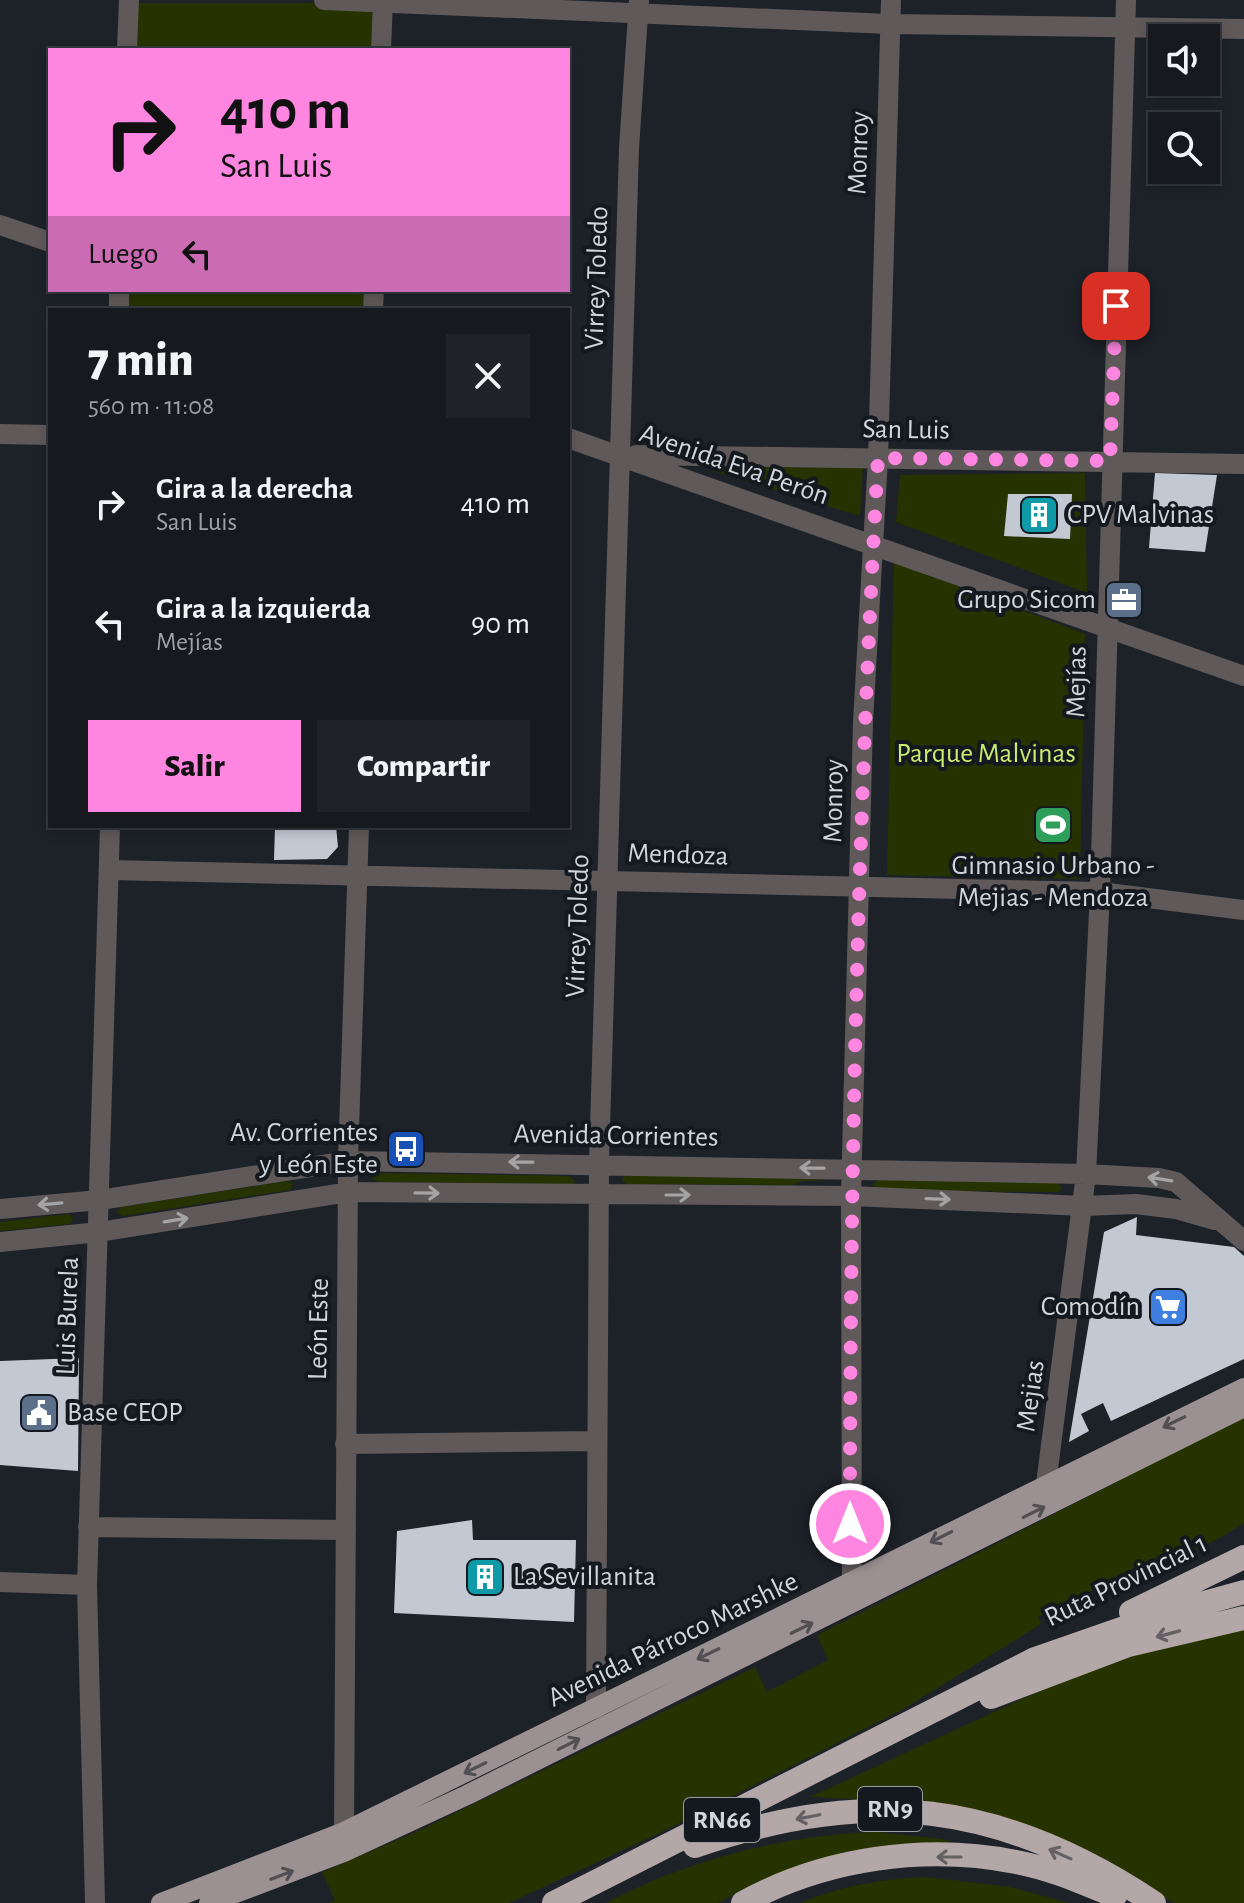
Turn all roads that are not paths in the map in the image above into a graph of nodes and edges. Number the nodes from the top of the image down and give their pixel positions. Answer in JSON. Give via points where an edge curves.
{"nodes":[{"id":1,"x":129,"y":0,"type":"edge"},
{"id":2,"x":324,"y":0,"type":"edge"},
{"id":3,"x":891,"y":0,"type":"edge"},
{"id":4,"x":1126,"y":0,"type":"edge"},
{"id":5,"x":383,"y":1,"type":"edge"},
{"id":6,"x":639,"y":8,"type":"edge"},
{"id":7,"x":890,"y":24,"type":"junction"},
{"id":8,"x":1126,"y":27,"type":"junction"},
{"id":9,"x":1244,"y":29,"type":"edge"},
{"id":10,"x":127,"y":48,"type":"edge"},
{"id":11,"x":381,"y":48,"type":"edge"},
{"id":12,"x":0,"y":225,"type":"edge"},
{"id":13,"x":48,"y":241,"type":"edge"},
{"id":14,"x":0,"y":434,"type":"edge"},
{"id":15,"x":48,"y":435,"type":"edge"},
{"id":16,"x":570,"y":439,"type":"edge"},
{"id":17,"x":570,"y":453,"type":"edge"},
{"id":18,"x":619,"y":455,"type":"junction"},
{"id":19,"x":878,"y":458,"type":"junction"},
{"id":20,"x":1110,"y":461,"type":"junction"},
{"id":21,"x":1244,"y":464,"type":"edge"},
{"id":22,"x":874,"y":543,"type":"junction"},
{"id":23,"x":1107,"y":629,"type":"junction"},
{"id":24,"x":1244,"y":676,"type":"edge"},
{"id":25,"x":110,"y":828,"type":"edge"},
{"id":26,"x":359,"y":828,"type":"edge"},
{"id":27,"x":109,"y":870,"type":"junction"},
{"id":28,"x":358,"y":875,"type":"junction"},
{"id":29,"x":607,"y":880,"type":"junction"},
{"id":30,"x":861,"y":890,"type":"junction"},
{"id":31,"x":1100,"y":892,"type":"junction"},
{"id":32,"x":1244,"y":910,"type":"edge"},
{"id":33,"x":348,"y":1161,"type":"junction"},
{"id":34,"x":599,"y":1163,"type":"junction"},
{"id":35,"x":852,"y":1168,"type":"junction"},
{"id":36,"x":1086,"y":1174,"type":"junction"},
{"id":37,"x":349,"y":1192,"type":"junction"},
{"id":38,"x":600,"y":1195,"type":"junction"},
{"id":39,"x":851,"y":1196,"type":"junction"},
{"id":40,"x":100,"y":1200,"type":"junction"},
{"id":41,"x":1083,"y":1206,"type":"junction"},
{"id":42,"x":0,"y":1209,"type":"edge"},
{"id":43,"x":1218,"y":1221,"type":"junction"},
{"id":44,"x":99,"y":1232,"type":"junction"},
{"id":45,"x":1244,"y":1241,"type":"edge"},
{"id":46,"x":0,"y":1242,"type":"edge"},
{"id":47,"x":1244,"y":1388,"type":"edge"},
{"id":48,"x":1244,"y":1407,"type":"edge"},
{"id":49,"x":597,"y":1441,"type":"junction"},
{"id":50,"x":345,"y":1444,"type":"junction"},
{"id":51,"x":1046,"y":1484,"type":"junction"},
{"id":52,"x":88,"y":1527,"type":"junction"},
{"id":53,"x":346,"y":1530,"type":"junction"},
{"id":54,"x":1244,"y":1546,"type":"edge"},
{"id":55,"x":1244,"y":1557,"type":"edge"},
{"id":56,"x":1215,"y":1571,"type":"junction"},
{"id":57,"x":0,"y":1582,"type":"edge"},
{"id":58,"x":87,"y":1585,"type":"junction"},
{"id":59,"x":1244,"y":1592,"type":"edge"},
{"id":60,"x":852,"y":1593,"type":"junction"},
{"id":61,"x":1244,"y":1618,"type":"edge"},
{"id":62,"x":1035,"y":1659,"type":"junction"},
{"id":63,"x":596,"y":1709,"type":"junction"},
{"id":64,"x":826,"y":1766,"type":"junction"},
{"id":65,"x":344,"y":1832,"type":"junction"},
{"id":66,"x":617,"y":1874,"type":"junction"},
{"id":67,"x":95,"y":1903,"type":"edge"},
{"id":68,"x":161,"y":1903,"type":"edge"},
{"id":69,"x":209,"y":1903,"type":"edge"},
{"id":70,"x":554,"y":1903,"type":"edge"},
{"id":71,"x":743,"y":1903,"type":"edge"},
{"id":72,"x":1131,"y":1903,"type":"edge"},
{"id":73,"x":1154,"y":1903,"type":"edge"}],
"edges":[{"from":1,"to":10,"type":"street"},
{"from":2,"to":5,"type":"street"},
{"from":3,"to":7,"type":"street","name":"Monroy"},
{"from":4,"to":8,"type":"street","name":"Mejías"},
{"from":5,"to":6,"type":"street"},
{"from":5,"to":11,"type":"street"},
{"from":6,"to":7,"type":"street"},
{"from":6,"to":18,"type":"street","name":"Virrey Toledo"},
{"from":7,"to":8,"type":"street"},
{"from":7,"to":19,"type":"street","name":"Monroy"},
{"from":8,"to":9,"type":"street"},
{"from":8,"to":20,"type":"street","name":"Mejías"},
{"from":12,"to":13,"type":"street"},
{"from":14,"to":15,"type":"street"},
{"from":16,"to":18,"type":"street","name":"Avenida Eva Perón"},
{"from":17,"to":18,"type":"street","name":"San Luis"},
{"from":18,"to":19,"type":"street","name":"San Luis"},
{"from":18,"to":22,"type":"street","name":"Avenida Eva Perón"},
{"from":18,"to":29,"type":"street","name":"Virrey Toledo"},
{"from":19,"to":20,"type":"street","name":"San Luis"},
{"from":19,"to":22,"type":"street","name":"Monroy"},
{"from":20,"to":21,"type":"street","name":"San Luis"},
{"from":20,"to":23,"type":"street","name":"Mejías"},
{"from":22,"to":23,"type":"street","name":"Avenida Eva Perón"},
{"from":22,"to":30,"type":"street","name":"Monroy","via":[[863,722]]},
{"from":23,"to":24,"type":"street","name":"Avenida Eva Perón"},
{"from":23,"to":31,"type":"street","name":"Mejías"},
{"from":25,"to":27,"type":"street","name":"Luis Burela"},
{"from":26,"to":28,"type":"street","name":"León Este"},
{"from":27,"to":28,"type":"street","name":"Mendoza"},
{"from":27,"to":40,"type":"street","name":"Luis Burela"},
{"from":28,"to":29,"type":"street","name":"Mendoza"},
{"from":28,"to":33,"type":"street","name":"León Este"},
{"from":29,"to":30,"type":"street","name":"Mendoza"},
{"from":29,"to":34,"type":"street","name":"Virrey Toledo"},
{"from":30,"to":31,"type":"street","name":"Mendoza"},
{"from":30,"to":35,"type":"street","name":"Monroy"},
{"from":31,"to":32,"type":"street","name":"Mendoza"},
{"from":31,"to":36,"type":"street","name":"Mejías"},
{"from":34,"to":33,"type":"street","name":"Avenida Corrientes","one_way":true},
{"from":33,"to":37,"type":"street","name":"León Este"},
{"from":33,"to":40,"type":"street","name":"Avenida Corrientes"},
{"from":35,"to":34,"type":"street","name":"Avenida Corrientes","one_way":true},
{"from":34,"to":38,"type":"street","name":"Virrey Toledo"},
{"from":35,"to":36,"type":"street","name":"Avenida Corrientes"},
{"from":35,"to":39,"type":"street","name":"Monroy"},
{"from":36,"to":41,"type":"street","name":"Mejias"},
{"from":43,"to":36,"type":"street","name":"Avenida Corrientes","one_way":true,"via":[[1176,1182]]},
{"from":37,"to":38,"type":"street","name":"Avenida Corrientes","one_way":true},
{"from":44,"to":37,"type":"street","name":"Avenida Corrientes","one_way":true},
{"from":37,"to":50,"type":"street","name":"León Este"},
{"from":38,"to":39,"type":"street","name":"Avenida Corrientes","one_way":true},
{"from":38,"to":49,"type":"street","name":"Virrey Toledo"},
{"from":39,"to":41,"type":"street","name":"Avenida Corrientes","one_way":true},
{"from":39,"to":60,"type":"street","name":"Monroy"},
{"from":40,"to":42,"type":"street","name":"Avenida Corrientes","one_way":true},
{"from":40,"to":44,"type":"street","name":"Luis Burela"},
{"from":41,"to":43,"type":"street","name":"Avenida Corrientes","via":[[1145,1205]]},
{"from":41,"to":51,"type":"street","name":"Mejias"},
{"from":43,"to":45,"type":"street","name":"Avenida Corrientes"},
{"from":44,"to":46,"type":"street","name":"Avenida Corrientes"},
{"from":44,"to":52,"type":"street","name":"Luis Burela"},
{"from":47,"to":51,"type":"main road","name":"Avenida Párroco Marshke","one_way":true},
{"from":60,"to":48,"type":"main road","name":"Avenida Párroco Marshke","one_way":true},
{"from":49,"to":50,"type":"street"},
{"from":49,"to":63,"type":"street","name":"Virrey Toledo"},
{"from":50,"to":53,"type":"street","name":"León Este"},
{"from":51,"to":60,"type":"main road","name":"Avenida Párroco Marshke","one_way":true},
{"from":52,"to":53,"type":"street"},
{"from":52,"to":58,"type":"street","name":"Luis Burela"},
{"from":53,"to":65,"type":"street","name":"León Este"},
{"from":54,"to":56,"type":"highway"},
{"from":55,"to":56,"type":"highway","name":"Ruta Provincial 1"},
{"from":56,"to":62,"type":"highway","name":"Ruta Provincial 1"},
{"from":57,"to":58,"type":"street"},
{"from":58,"to":67,"type":"street","name":"Luis Burela"},
{"from":59,"to":62,"type":"highway","number":"RN66"},
{"from":60,"to":63,"type":"main road","name":"Avenida Párroco Marshke","one_way":true},
{"from":69,"to":60,"type":"main road","name":"Avenida Párroco Marshke","one_way":true,"via":[[344,1852],[439,1808]]},
{"from":61,"to":64,"type":"highway","one_way":true,"via":[[1095,1656]]},
{"from":62,"to":64,"type":"highway","number":"RN66"},
{"from":63,"to":65,"type":"main road","name":"Avenida Párroco Marshke","one_way":true},
{"from":64,"to":66,"type":"highway","number":"RN66"},
{"from":65,"to":68,"type":"main road","name":"Avenida Párroco Marshke"},
{"from":66,"to":70,"type":"highway","number":"RN9"},
{"from":73,"to":66,"type":"highway","number":"RN9","one_way":true,"via":[[1008,1831],[895,1808],[842,1810],[766,1825]]},
{"from":72,"to":71,"type":"highway","one_way":true,"via":[[1016,1862],[909,1857],[840,1863]]}]}
